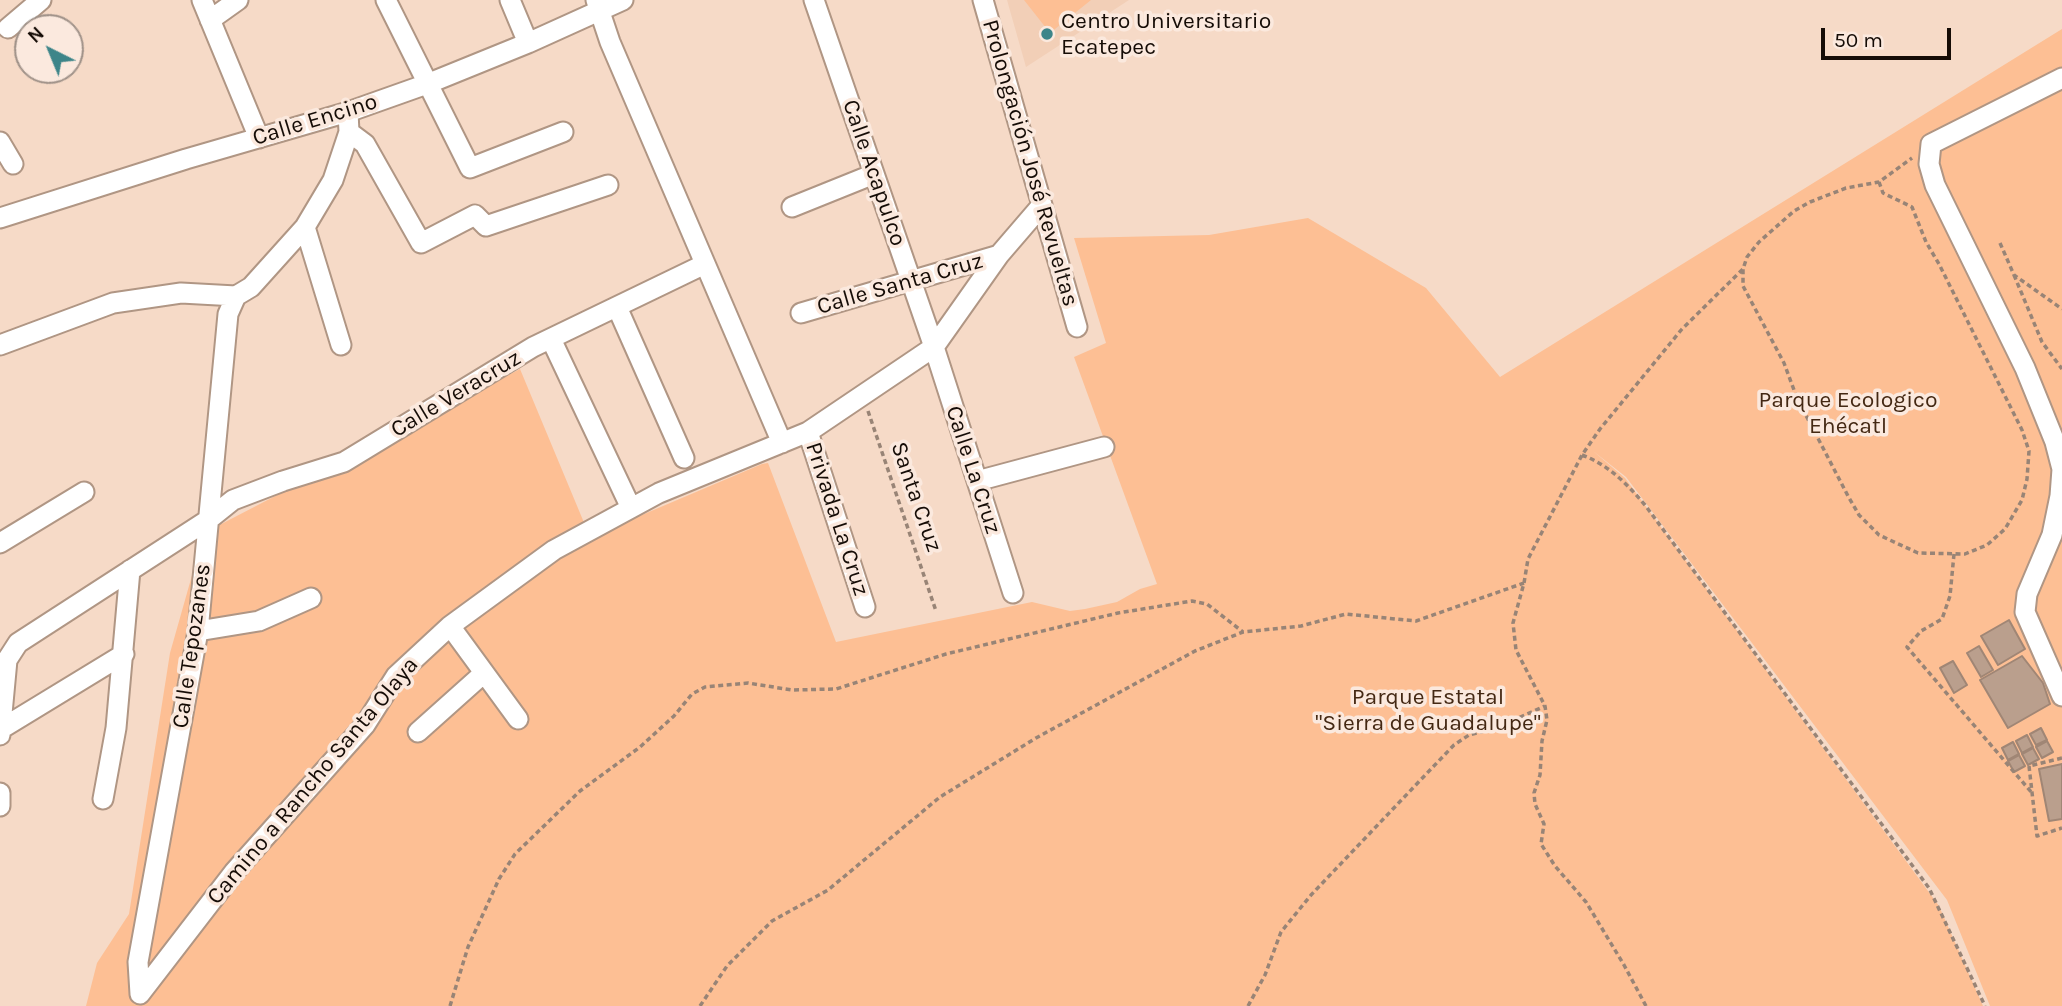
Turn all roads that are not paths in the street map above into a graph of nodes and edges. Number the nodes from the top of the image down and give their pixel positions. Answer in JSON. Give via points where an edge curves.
{"nodes":[{"id":1,"x":41,"y":0,"type":"edge"},
{"id":2,"x":202,"y":0,"type":"edge"},
{"id":3,"x":237,"y":0,"type":"edge"},
{"id":4,"x":386,"y":0,"type":"edge"},
{"id":5,"x":510,"y":0,"type":"edge"},
{"id":6,"x":623,"y":0,"type":"edge"},
{"id":7,"x":814,"y":0,"type":"edge"},
{"id":8,"x":983,"y":0,"type":"edge"},
{"id":9,"x":597,"y":5,"type":"edge"},
{"id":10,"x":210,"y":20,"type":"junction"},
{"id":11,"x":8,"y":28,"type":"dead end"},
{"id":12,"x":528,"y":43,"type":"junction"},
{"id":13,"x":2062,"y":78,"type":"edge"},
{"id":14,"x":427,"y":85,"type":"junction"},
{"id":15,"x":348,"y":111,"type":"junction"},
{"id":16,"x":349,"y":132,"type":"junction"},
{"id":17,"x":563,"y":132,"type":"dead end"},
{"id":18,"x":259,"y":138,"type":"junction"},
{"id":19,"x":0,"y":142,"type":"edge"},
{"id":20,"x":13,"y":164,"type":"dead end"},
{"id":21,"x":874,"y":174,"type":"junction"},
{"id":22,"x":608,"y":185,"type":"dead end"},
{"id":23,"x":1042,"y":205,"type":"junction"},
{"id":24,"x":792,"y":207,"type":"dead end"},
{"id":25,"x":0,"y":218,"type":"edge"},
{"id":26,"x":304,"y":228,"type":"junction"},
{"id":27,"x":999,"y":255,"type":"junction"},
{"id":28,"x":705,"y":264,"type":"junction"},
{"id":29,"x":911,"y":282,"type":"junction"},
{"id":30,"x":236,"y":296,"type":"junction"},
{"id":31,"x":617,"y":307,"type":"junction"},
{"id":32,"x":801,"y":313,"type":"dead end"},
{"id":33,"x":1077,"y":327,"type":"dead end"},
{"id":34,"x":551,"y":339,"type":"junction"},
{"id":35,"x":0,"y":345,"type":"edge"},
{"id":36,"x":341,"y":345,"type":"dead end"},
{"id":37,"x":934,"y":347,"type":"junction"},
{"id":38,"x":808,"y":432,"type":"junction"},
{"id":39,"x":782,"y":443,"type":"junction"},
{"id":40,"x":1104,"y":447,"type":"dead end"},
{"id":41,"x":684,"y":458,"type":"dead end"},
{"id":42,"x":977,"y":481,"type":"junction"},
{"id":43,"x":85,"y":492,"type":"dead end"},
{"id":44,"x":631,"y":508,"type":"junction"},
{"id":45,"x":208,"y":520,"type":"junction"},
{"id":46,"x":0,"y":544,"type":"edge"},
{"id":47,"x":130,"y":570,"type":"junction"},
{"id":48,"x":1013,"y":593,"type":"dead end"},
{"id":49,"x":311,"y":598,"type":"dead end"},
{"id":50,"x":865,"y":607,"type":"dead end"},
{"id":51,"x":450,"y":626,"type":"junction"},
{"id":52,"x":198,"y":631,"type":"junction"},
{"id":53,"x":124,"y":653,"type":"junction"},
{"id":54,"x":484,"y":673,"type":"junction"},
{"id":55,"x":2062,"y":696,"type":"edge"},
{"id":56,"x":518,"y":719,"type":"dead end"},
{"id":57,"x":1,"y":732,"type":"edge"},
{"id":58,"x":418,"y":732,"type":"dead end"},
{"id":59,"x":0,"y":793,"type":"edge"},
{"id":60,"x":103,"y":799,"type":"dead end"},
{"id":61,"x":0,"y":806,"type":"edge"},
{"id":62,"x":140,"y":994,"type":"joint"}],
"edges":[{"from":1,"to":11,"type":"street"},
{"from":2,"to":10,"type":"street"},
{"from":3,"to":10,"type":"street"},
{"from":4,"to":14,"type":"street"},
{"from":5,"to":12,"type":"street"},
{"from":6,"to":9,"type":"street","name":"Calle Encino"},
{"from":7,"to":21,"type":"street","name":"Calle Acapulco"},
{"from":8,"to":23,"type":"street","name":"Prolongación José Revueltas"},
{"from":9,"to":12,"type":"street","name":"Calle Encino"},
{"from":9,"to":28,"type":"street"},
{"from":10,"to":18,"type":"street"},
{"from":12,"to":14,"type":"street","name":"Calle Encino"},
{"from":13,"to":55,"type":"street","via":[[1931,144],[1929,164],[1935,185],[2025,368],[2062,469],[2052,535],[2025,612]]},
{"from":14,"to":15,"type":"street","name":"Calle Encino"},
{"from":14,"to":17,"type":"street","via":[[470,168]]},
{"from":15,"to":16,"type":"street"},
{"from":15,"to":18,"type":"street","name":"Calle Encino"},
{"from":16,"to":22,"type":"street","via":[[365,144],[421,243],[475,215],[486,226]]},
{"from":16,"to":26,"type":"street","via":[[333,180]]},
{"from":18,"to":25,"type":"street","name":"Calle Encino"},
{"from":19,"to":20,"type":"street"},
{"from":21,"to":24,"type":"street"},
{"from":21,"to":29,"type":"street","name":"Calle Acapulco"},
{"from":23,"to":27,"type":"street","name":"Camino a Rancho Santa Olaya"},
{"from":23,"to":33,"type":"street","name":"Prolongación José Revueltas"},
{"from":26,"to":30,"type":"street","via":[[251,287]]},
{"from":26,"to":36,"type":"street"},
{"from":27,"to":29,"type":"street","name":"Calle Santa Cruz"},
{"from":27,"to":37,"type":"street","name":"Camino a Rancho Santa Olaya"},
{"from":28,"to":31,"type":"street","name":"Calle Veracruz"},
{"from":28,"to":39,"type":"street"},
{"from":29,"to":32,"type":"street","name":"Calle Santa Cruz"},
{"from":29,"to":37,"type":"street","name":"Calle Acapulco"},
{"from":30,"to":35,"type":"street","via":[[181,293],[113,303]]},
{"from":30,"to":45,"type":"street","name":"Calle Tepozanes","via":[[228,313]]},
{"from":31,"to":34,"type":"street","name":"Calle Veracruz"},
{"from":31,"to":41,"type":"street"},
{"from":34,"to":44,"type":"street"},
{"from":34,"to":45,"type":"street","name":"Calle Veracruz","via":[[344,461],[233,500]]},
{"from":37,"to":38,"type":"street","name":"Camino a Rancho Santa Olaya"},
{"from":37,"to":42,"type":"street","name":"Calle La Cruz"},
{"from":38,"to":39,"type":"street","name":"Camino a Rancho Santa Olaya"},
{"from":38,"to":50,"type":"street","name":"Privada La Cruz"},
{"from":39,"to":44,"type":"street","name":"Camino a Rancho Santa Olaya"},
{"from":40,"to":42,"type":"street"},
{"from":42,"to":48,"type":"street","name":"Calle La Cruz"},
{"from":43,"to":46,"type":"street"},
{"from":44,"to":51,"type":"street","name":"Camino a Rancho Santa Olaya","via":[[554,550]]},
{"from":45,"to":47,"type":"street","name":"Calle Veracruz"},
{"from":45,"to":52,"type":"street","name":"Calle Tepozanes"},
{"from":47,"to":53,"type":"street"},
{"from":47,"to":57,"type":"street","name":"Calle Veracruz","via":[[18,643],[7,660]]},
{"from":49,"to":52,"type":"street","via":[[259,621]]},
{"from":51,"to":54,"type":"street"},
{"from":51,"to":62,"type":"street","name":"Camino a Rancho Santa Olaya","via":[[396,676],[365,725],[234,872]]},
{"from":52,"to":62,"type":"street","name":"Calle Tepozanes","via":[[138,962]]},
{"from":53,"to":57,"type":"street"},
{"from":53,"to":60,"type":"street"},
{"from":54,"to":56,"type":"street"},
{"from":54,"to":58,"type":"street"},
{"from":59,"to":61,"type":"street"}]}
